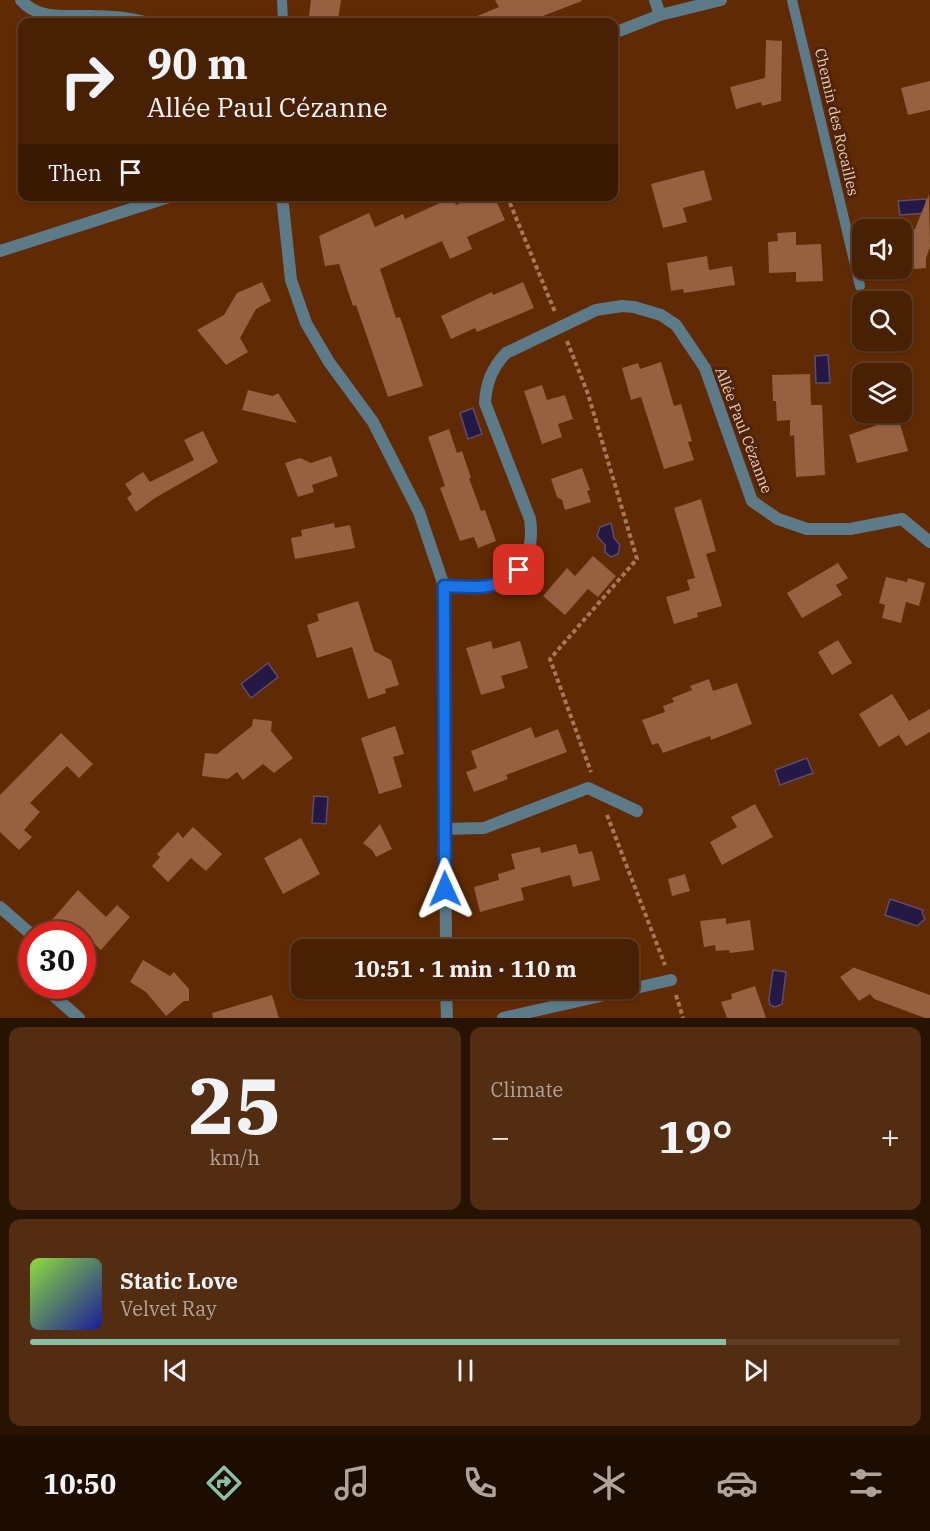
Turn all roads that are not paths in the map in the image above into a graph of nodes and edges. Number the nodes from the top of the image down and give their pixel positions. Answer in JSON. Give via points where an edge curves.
{"nodes":[{"id":1,"x":21,"y":0,"type":"edge"},
{"id":2,"x":282,"y":0,"type":"edge"},
{"id":3,"x":655,"y":0,"type":"edge"},
{"id":4,"x":721,"y":0,"type":"edge"},
{"id":5,"x":792,"y":0,"type":"edge"},
{"id":6,"x":660,"y":15,"type":"junction"},
{"id":7,"x":112,"y":18,"type":"edge"},
{"id":8,"x":283,"y":18,"type":"edge"},
{"id":9,"x":618,"y":31,"type":"edge"},
{"id":10,"x":156,"y":201,"type":"edge"},
{"id":11,"x":283,"y":201,"type":"edge"},
{"id":12,"x":0,"y":250,"type":"edge"},
{"id":13,"x":860,"y":286,"type":"dead end"},
{"id":14,"x":930,"y":542,"type":"edge"},
{"id":15,"x":444,"y":586,"type":"junction"},
{"id":16,"x":637,"y":811,"type":"dead end"},
{"id":17,"x":444,"y":829,"type":"junction"},
{"id":18,"x":0,"y":907,"type":"edge"},
{"id":19,"x":18,"y":923,"type":"edge"},
{"id":20,"x":446,"y":939,"type":"edge"},
{"id":21,"x":671,"y":980,"type":"road end"},
{"id":22,"x":57,"y":999,"type":"edge"},
{"id":23,"x":446,"y":999,"type":"edge"},
{"id":24,"x":79,"y":1018,"type":"edge"},
{"id":25,"x":447,"y":1018,"type":"edge"},
{"id":26,"x":503,"y":1018,"type":"edge"}],
"edges":[{"from":1,"to":7,"type":"street","via":[[40,13],[53,16]]},
{"from":2,"to":8,"type":"lane"},
{"from":3,"to":6,"type":"street"},
{"from":4,"to":6,"type":"street"},
{"from":5,"to":13,"type":"lane","name":"Chemin des Rocailles"},
{"from":6,"to":9,"type":"street"},
{"from":10,"to":12,"type":"street"},
{"from":11,"to":15,"type":"street","via":[[291,280],[306,323],[373,422],[419,512]]},
{"from":14,"to":15,"type":"street","name":"Allée Paul Cézanne","via":[[902,519],[850,529],[807,529],[778,519],[752,501],[705,368],[676,325],[645,309],[622,306],[596,310],[506,353],[497,363],[486,386],[485,403],[530,519],[532,534],[526,560],[511,577],[485,588]]},
{"from":15,"to":17,"type":"street"},
{"from":16,"to":17,"type":"street","via":[[588,788],[484,828]]},
{"from":17,"to":20,"type":"street"},
{"from":18,"to":19,"type":"street"},
{"from":21,"to":26,"type":"street"},
{"from":22,"to":24,"type":"street"},
{"from":23,"to":25,"type":"street"}]}
